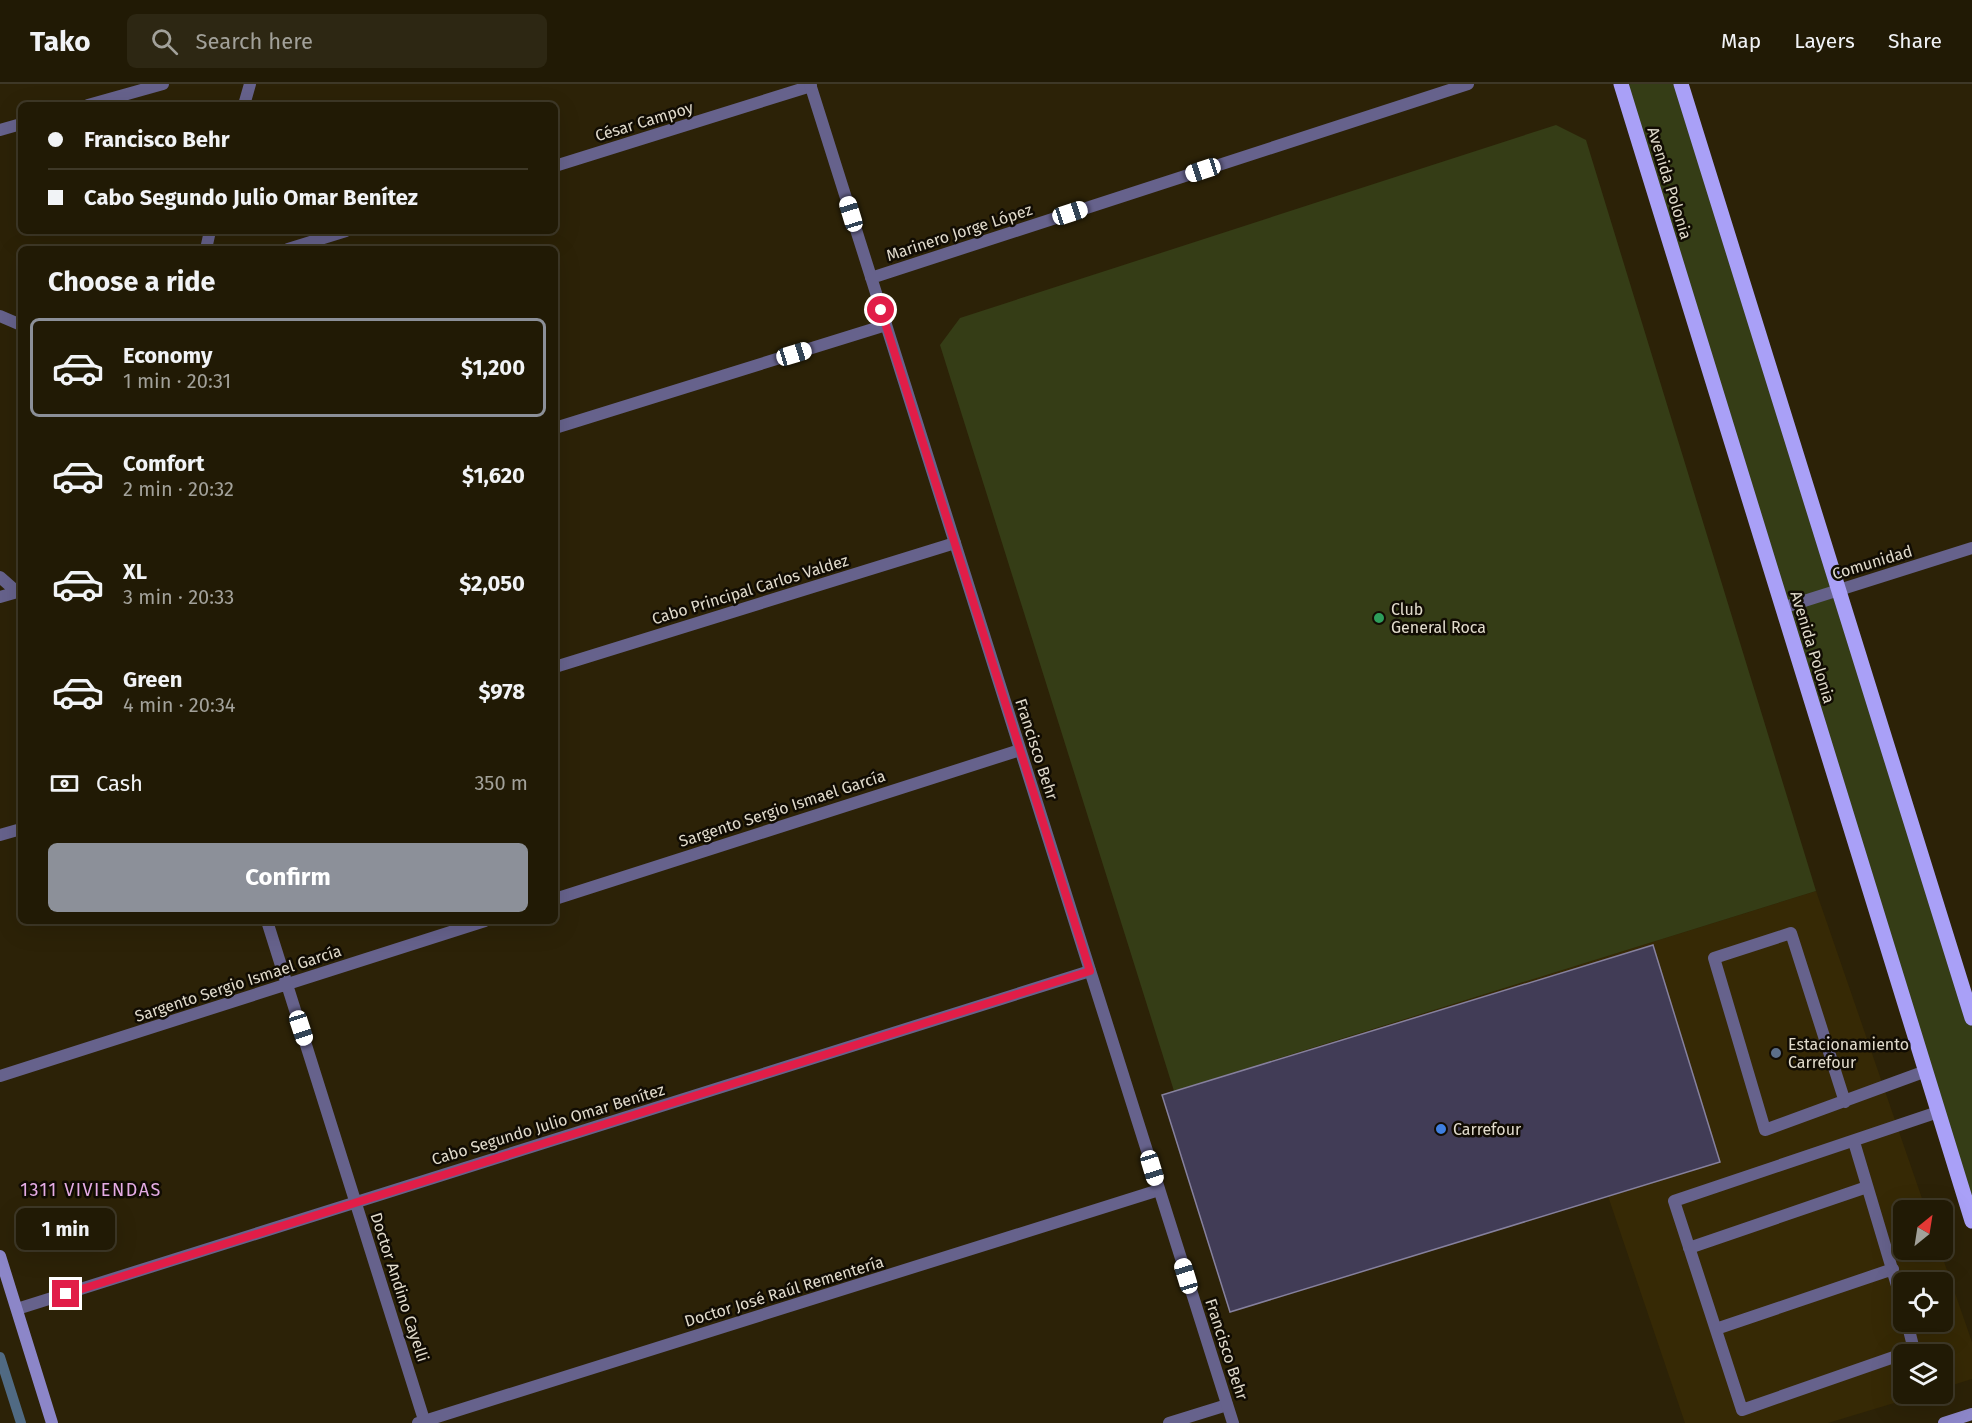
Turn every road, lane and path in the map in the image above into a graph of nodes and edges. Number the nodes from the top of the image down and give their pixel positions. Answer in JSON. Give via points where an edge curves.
{"nodes":[{"id":1,"x":163,"y":84,"type":"edge"},
{"id":2,"x":250,"y":84,"type":"edge"},
{"id":3,"x":1468,"y":84,"type":"edge"},
{"id":4,"x":1621,"y":84,"type":"edge"},
{"id":5,"x":1681,"y":84,"type":"edge"},
{"id":6,"x":810,"y":85,"type":"edge"},
{"id":7,"x":99,"y":102,"type":"edge"},
{"id":8,"x":245,"y":102,"type":"edge"},
{"id":9,"x":18,"y":125,"type":"edge"},
{"id":10,"x":0,"y":130,"type":"edge"},
{"id":11,"x":558,"y":165,"type":"edge"},
{"id":12,"x":336,"y":234,"type":"edge"},
{"id":13,"x":298,"y":246,"type":"edge"},
{"id":14,"x":871,"y":278,"type":"junction"},
{"id":15,"x":0,"y":316,"type":"edge"},
{"id":16,"x":18,"y":324,"type":"edge"},
{"id":17,"x":886,"y":325,"type":"junction"},
{"id":18,"x":558,"y":427,"type":"edge"},
{"id":19,"x":955,"y":543,"type":"junction"},
{"id":20,"x":1972,"y":548,"type":"edge"},
{"id":21,"x":0,"y":577,"type":"edge"},
{"id":22,"x":18,"y":590,"type":"edge"},
{"id":23,"x":1839,"y":590,"type":"junction"},
{"id":24,"x":18,"y":591,"type":"edge"},
{"id":25,"x":0,"y":597,"type":"edge"},
{"id":26,"x":1782,"y":608,"type":"junction"},
{"id":27,"x":558,"y":666,"type":"edge"},
{"id":28,"x":1020,"y":750,"type":"junction"},
{"id":29,"x":18,"y":830,"type":"edge"},
{"id":30,"x":0,"y":835,"type":"edge"},
{"id":31,"x":558,"y":898,"type":"edge"},
{"id":32,"x":268,"y":924,"type":"edge"},
{"id":33,"x":476,"y":924,"type":"edge"},
{"id":34,"x":1090,"y":971,"type":"junction"},
{"id":35,"x":287,"y":984,"type":"junction"},
{"id":36,"x":1972,"y":1018,"type":"edge"},
{"id":37,"x":1926,"y":1071,"type":"junction"},
{"id":38,"x":0,"y":1076,"type":"edge"},
{"id":39,"x":1845,"y":1102,"type":"junction"},
{"id":40,"x":1938,"y":1112,"type":"junction"},
{"id":41,"x":1854,"y":1142,"type":"junction"},
{"id":42,"x":1868,"y":1187,"type":"junction"},
{"id":43,"x":1159,"y":1190,"type":"junction"},
{"id":44,"x":356,"y":1202,"type":"junction"},
{"id":45,"x":1972,"y":1221,"type":"edge"},
{"id":46,"x":1689,"y":1248,"type":"junction"},
{"id":47,"x":0,"y":1256,"type":"edge"},
{"id":48,"x":1893,"y":1269,"type":"junction"},
{"id":49,"x":1894,"y":1272,"type":"edge"},
{"id":50,"x":17,"y":1309,"type":"junction"},
{"id":51,"x":1716,"y":1329,"type":"junction"},
{"id":52,"x":1910,"y":1332,"type":"edge"},
{"id":53,"x":1227,"y":1405,"type":"junction"},
{"id":54,"x":1972,"y":1414,"type":"edge"},
{"id":55,"x":423,"y":1422,"type":"edge"},
{"id":56,"x":52,"y":1423,"type":"edge"},
{"id":57,"x":1169,"y":1423,"type":"edge"},
{"id":58,"x":1233,"y":1423,"type":"edge"},
{"id":59,"x":1944,"y":1423,"type":"edge"}],
"edges":[{"from":1,"to":7,"type":"street"},
{"from":2,"to":8,"type":"street"},
{"from":3,"to":14,"type":"street","name":"Marinero Jorge López"},
{"from":4,"to":26,"type":"main road","name":"Avenida Polonia"},
{"from":5,"to":23,"type":"main road"},
{"from":6,"to":11,"type":"street","name":"César Campoy"},
{"from":6,"to":14,"type":"street","name":"Francisco Behr"},
{"from":9,"to":10,"type":"street"},
{"from":12,"to":13,"type":"street"},
{"from":14,"to":17,"type":"street","name":"Francisco Behr"},
{"from":15,"to":16,"type":"street"},
{"from":17,"to":18,"type":"street"},
{"from":17,"to":19,"type":"street","name":"Francisco Behr"},
{"from":19,"to":27,"type":"street","name":"Cabo Principal Carlos Valdez"},
{"from":19,"to":28,"type":"street","name":"Francisco Behr"},
{"from":20,"to":23,"type":"street","name":"Comunidad"},
{"from":21,"to":22,"type":"street"},
{"from":23,"to":26,"type":"street","name":"Comunidad"},
{"from":23,"to":36,"type":"main road"},
{"from":24,"to":25,"type":"street"},
{"from":26,"to":37,"type":"main road","name":"Avenida Polonia"},
{"from":28,"to":31,"type":"street","name":"Sargento Sergio Ismael García"},
{"from":28,"to":34,"type":"street","name":"Francisco Behr"},
{"from":29,"to":30,"type":"street"},
{"from":32,"to":35,"type":"street","name":"Doctor Andino Cayelli"},
{"from":33,"to":35,"type":"street","name":"Sargento Sergio Ismael García"},
{"from":34,"to":43,"type":"street","name":"Francisco Behr"},
{"from":34,"to":44,"type":"street","name":"Cabo Segundo Julio Omar Benítez"},
{"from":35,"to":38,"type":"street","name":"Sargento Sergio Ismael García"},
{"from":35,"to":44,"type":"street","name":"Doctor Andino Cayelli"},
{"from":37,"to":39,"type":"street"},
{"from":37,"to":40,"type":"main road","name":"Avenida Polonia"},
{"from":39,"to":39,"type":"street","via":[[1765,1130],[1714,958],[1791,933]]},
{"from":40,"to":41,"type":"street"},
{"from":40,"to":45,"type":"main road","name":"Avenida Polonia"},
{"from":41,"to":42,"type":"street"},
{"from":41,"to":46,"type":"street","via":[[1674,1201]]},
{"from":42,"to":46,"type":"street"},
{"from":42,"to":48,"type":"street"},
{"from":43,"to":53,"type":"street","name":"Francisco Behr"},
{"from":43,"to":55,"type":"street","name":"Doctor José Raúl Rementería"},
{"from":44,"to":50,"type":"street","name":"Cabo Segundo Julio Omar Benítez"},
{"from":44,"to":55,"type":"street","name":"Doctor Andino Cayelli"},
{"from":46,"to":51,"type":"street"},
{"from":47,"to":50,"type":"main road"},
{"from":48,"to":49,"type":"street"},
{"from":48,"to":51,"type":"street"},
{"from":50,"to":56,"type":"main road"},
{"from":51,"to":52,"type":"street","via":[[1742,1410],[1914,1350]]},
{"from":53,"to":57,"type":"street"},
{"from":53,"to":58,"type":"street","name":"Francisco Behr"},
{"from":54,"to":59,"type":"main road"}]}
